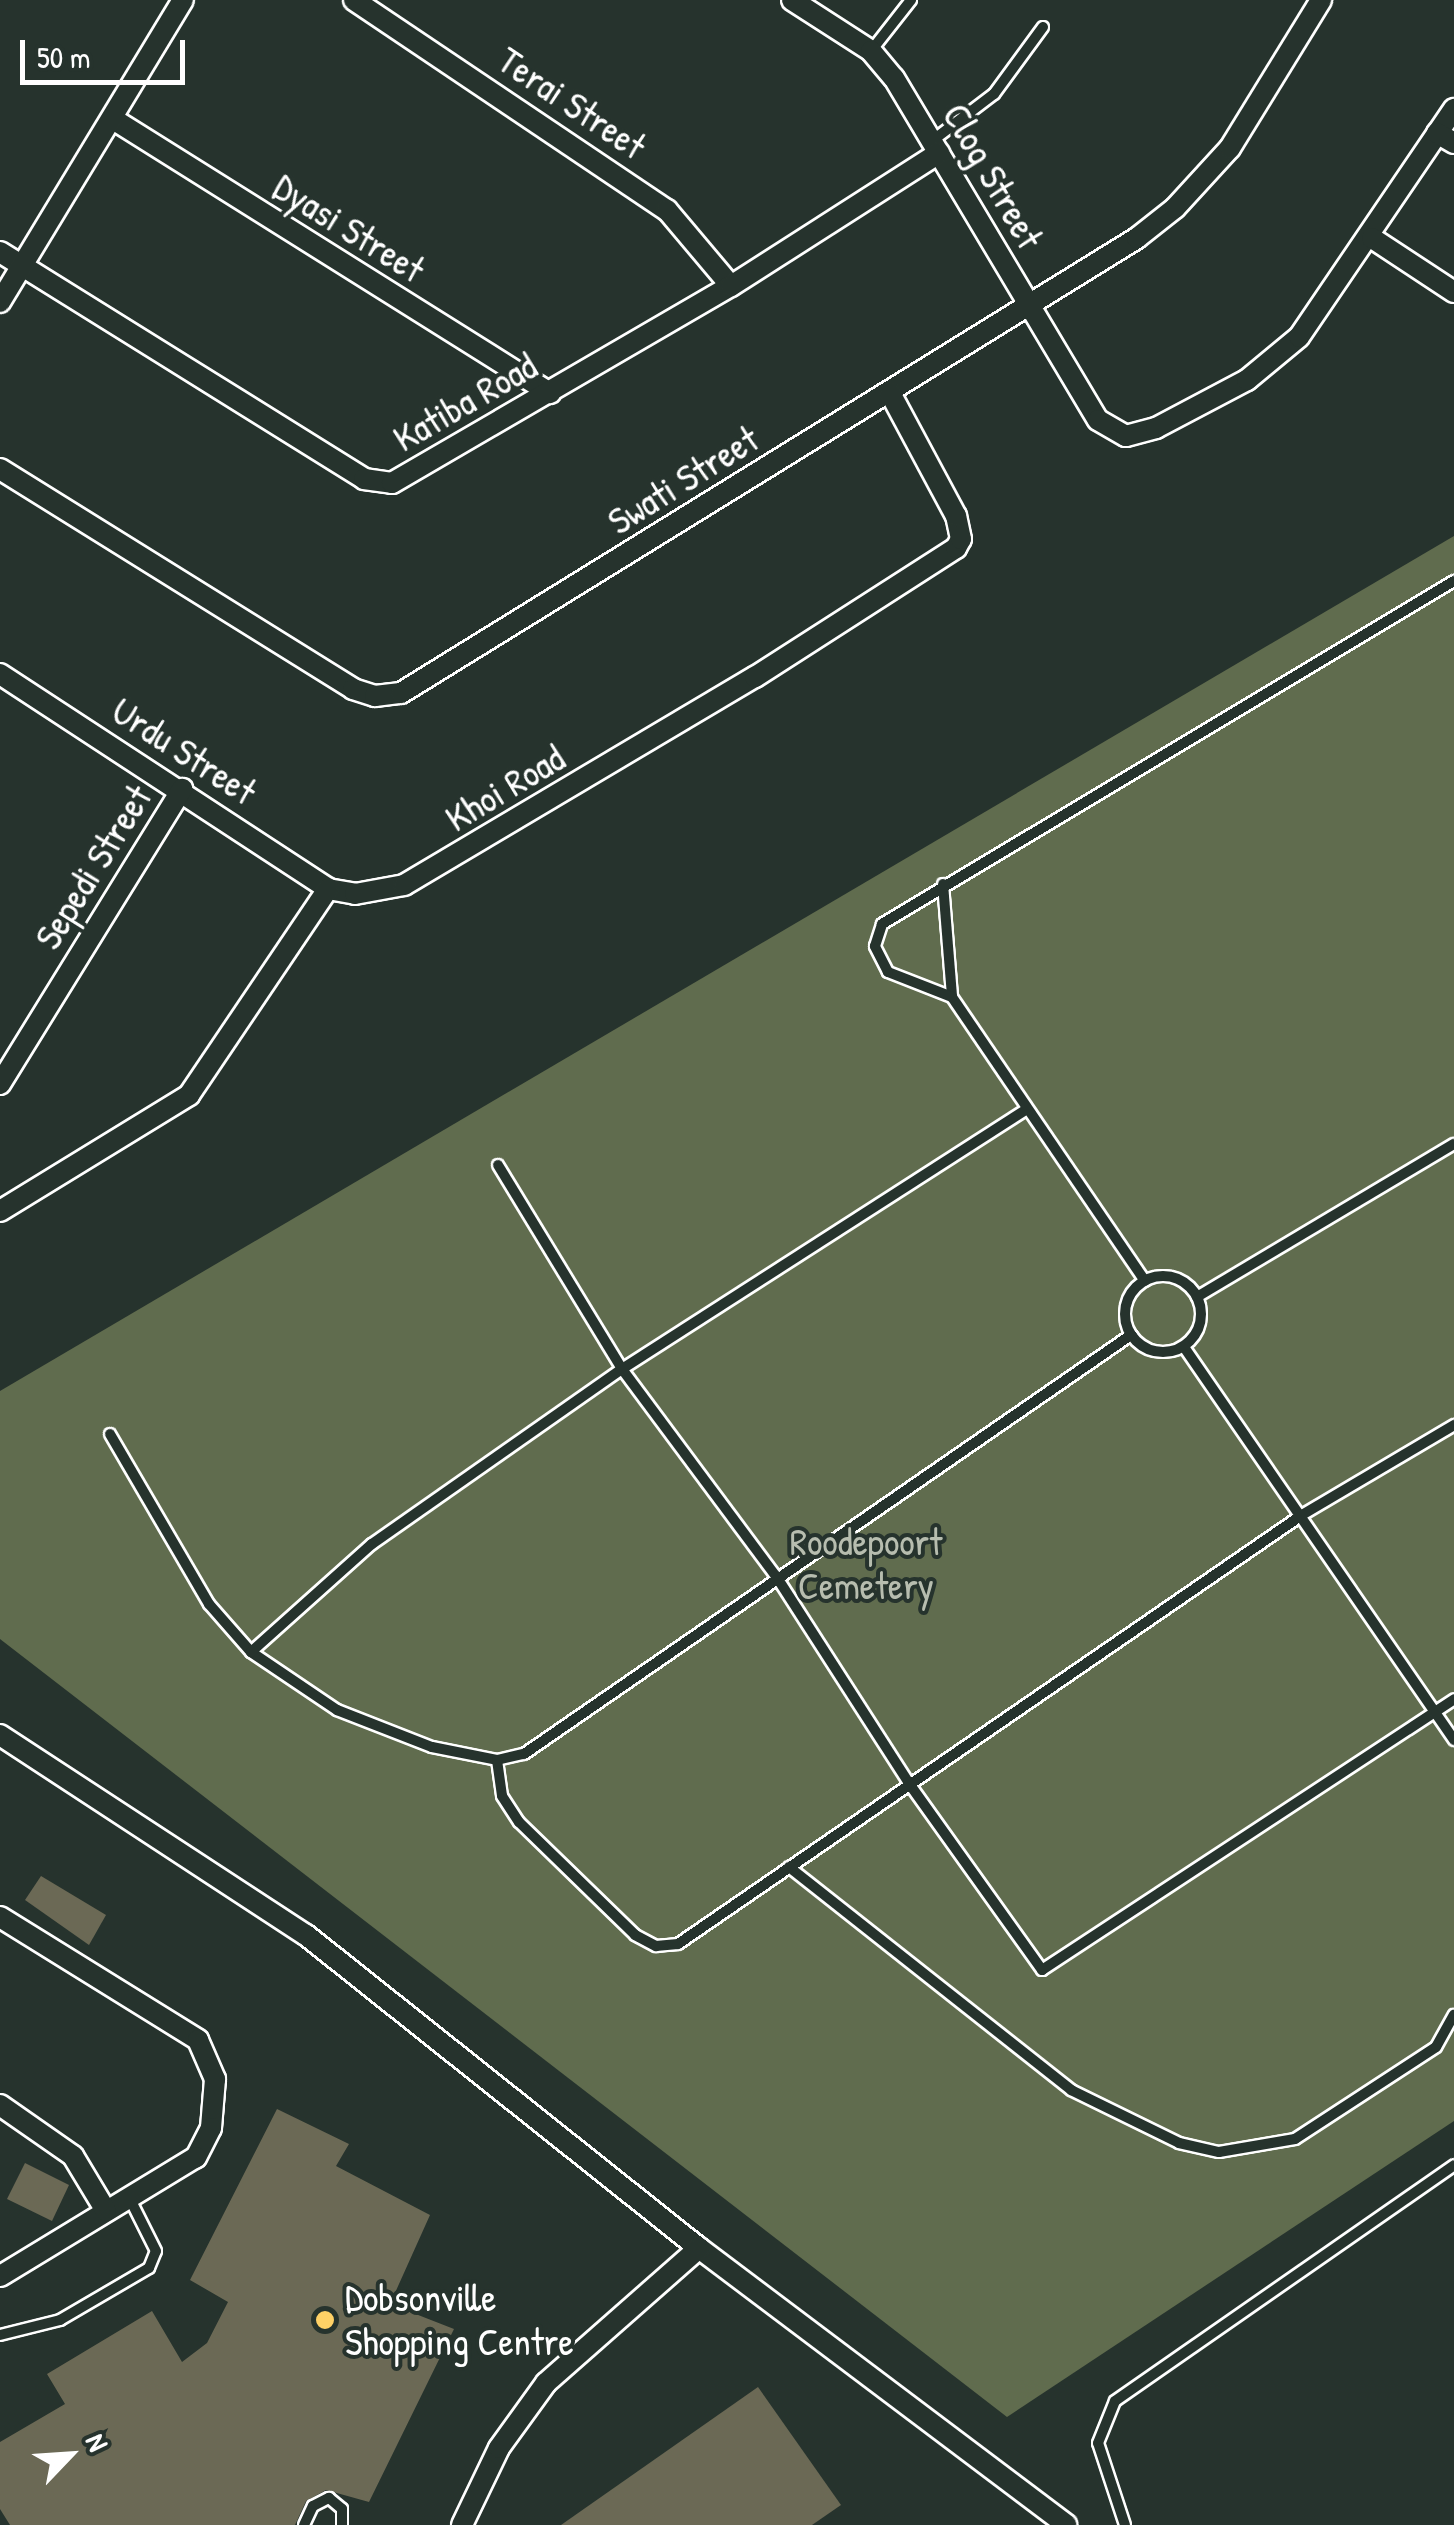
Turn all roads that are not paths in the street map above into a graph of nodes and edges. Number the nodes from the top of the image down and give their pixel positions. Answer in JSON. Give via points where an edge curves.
{"nodes":[{"id":1,"x":183,"y":0,"type":"edge"},
{"id":2,"x":354,"y":0,"type":"edge"},
{"id":3,"x":792,"y":0,"type":"edge"},
{"id":4,"x":912,"y":0,"type":"edge"},
{"id":5,"x":1321,"y":0,"type":"edge"},
{"id":6,"x":1042,"y":27,"type":"dead end"},
{"id":7,"x":871,"y":51,"type":"junction"},
{"id":8,"x":1454,"y":109,"type":"edge"},
{"id":9,"x":113,"y":119,"type":"junction"},
{"id":10,"x":1445,"y":138,"type":"edge"},
{"id":11,"x":936,"y":146,"type":"junction"},
{"id":12,"x":1372,"y":238,"type":"junction"},
{"id":13,"x":0,"y":252,"type":"edge"},
{"id":14,"x":23,"y":266,"type":"junction"},
{"id":15,"x":731,"y":286,"type":"junction"},
{"id":16,"x":1454,"y":292,"type":"edge"},
{"id":17,"x":0,"y":302,"type":"edge"},
{"id":18,"x":1030,"y":308,"type":"junction"},
{"id":19,"x":550,"y":393,"type":"junction"},
{"id":20,"x":890,"y":393,"type":"junction"},
{"id":21,"x":0,"y":469,"type":"edge"},
{"id":22,"x":1454,"y":581,"type":"edge"},
{"id":23,"x":0,"y":674,"type":"edge"},
{"id":24,"x":182,"y":789,"type":"junction"},
{"id":25,"x":943,"y":884,"type":"junction"},
{"id":26,"x":328,"y":889,"type":"junction"},
{"id":27,"x":952,"y":997,"type":"junction"},
{"id":28,"x":0,"y":1084,"type":"edge"},
{"id":29,"x":1026,"y":1110,"type":"junction"},
{"id":30,"x":1454,"y":1144,"type":"edge"},
{"id":31,"x":498,"y":1165,"type":"dead end"},
{"id":32,"x":0,"y":1211,"type":"edge"},
{"id":33,"x":1145,"y":1280,"type":"junction"},
{"id":34,"x":1198,"y":1297,"type":"junction"},
{"id":35,"x":1132,"y":1335,"type":"junction"},
{"id":36,"x":1184,"y":1347,"type":"junction"},
{"id":37,"x":622,"y":1368,"type":"junction"},
{"id":38,"x":1454,"y":1425,"type":"edge"},
{"id":39,"x":110,"y":1434,"type":"dead end"},
{"id":40,"x":1302,"y":1515,"type":"junction"},
{"id":41,"x":776,"y":1576,"type":"junction"},
{"id":42,"x":250,"y":1652,"type":"junction"},
{"id":43,"x":1454,"y":1698,"type":"edge"},
{"id":44,"x":1434,"y":1711,"type":"junction"},
{"id":45,"x":0,"y":1735,"type":"edge"},
{"id":46,"x":1454,"y":1740,"type":"edge"},
{"id":47,"x":496,"y":1760,"type":"junction"},
{"id":48,"x":908,"y":1782,"type":"junction"},
{"id":49,"x":789,"y":1867,"type":"junction"},
{"id":50,"x":0,"y":1917,"type":"edge"},
{"id":51,"x":1454,"y":2014,"type":"edge"},
{"id":52,"x":0,"y":2106,"type":"edge"},
{"id":53,"x":1454,"y":2166,"type":"edge"},
{"id":54,"x":130,"y":2199,"type":"junction"},
{"id":55,"x":106,"y":2211,"type":"junction"},
{"id":56,"x":699,"y":2248,"type":"junction"},
{"id":57,"x":0,"y":2276,"type":"edge"},
{"id":58,"x":0,"y":2335,"type":"edge"},
{"id":59,"x":304,"y":2525,"type":"edge"},
{"id":60,"x":342,"y":2525,"type":"edge"},
{"id":61,"x":462,"y":2525,"type":"edge"},
{"id":62,"x":1066,"y":2525,"type":"edge"},
{"id":63,"x":1125,"y":2525,"type":"edge"}],
"edges":[{"from":1,"to":9,"type":"street"},
{"from":2,"to":15,"type":"street","name":"Terai Street","via":[[668,210]]},
{"from":3,"to":7,"type":"street","name":"Clog Street"},
{"from":4,"to":7,"type":"lane"},
{"from":5,"to":18,"type":"street","name":"Swati Street","via":[[1208,175],[1137,238]]},
{"from":6,"to":11,"type":"lane","via":[[994,94]]},
{"from":7,"to":11,"type":"street","name":"Clog Street"},
{"from":8,"to":10,"type":"street"},
{"from":9,"to":14,"type":"street"},
{"from":9,"to":19,"type":"street","name":"Dyasi Street"},
{"from":10,"to":12,"type":"street"},
{"from":11,"to":15,"type":"street","name":"Katiba Road"},
{"from":11,"to":18,"type":"street","name":"Clog Street"},
{"from":12,"to":16,"type":"street"},
{"from":12,"to":18,"type":"street","name":"Clog Street","via":[[1299,338],[1247,380],[1139,435],[1113,433],[1098,420]]},
{"from":13,"to":14,"type":"street"},
{"from":14,"to":17,"type":"street"},
{"from":14,"to":19,"type":"street","name":"Katiba Road","via":[[380,484],[406,478]]},
{"from":15,"to":19,"type":"street","name":"Katiba Road"},
{"from":18,"to":20,"type":"street","name":"Swati Street"},
{"from":20,"to":21,"type":"street","name":"Swati Street","via":[[417,686],[385,696],[353,689]]},
{"from":20,"to":26,"type":"street","name":"Khoi Road","via":[[956,516],[956,548],[440,867],[377,892]]},
{"from":22,"to":25,"type":"lane"},
{"from":23,"to":24,"type":"street","name":"Urdu Street"},
{"from":24,"to":26,"type":"street","name":"Urdu Street"},
{"from":24,"to":28,"type":"street","name":"Sepedi Street"},
{"from":25,"to":27,"type":"lane"},
{"from":25,"to":27,"type":"lane","via":[[882,924],[876,946],[888,972]]},
{"from":26,"to":32,"type":"street","via":[[189,1094]]},
{"from":27,"to":29,"type":"lane"},
{"from":29,"to":33,"type":"lane"},
{"from":29,"to":37,"type":"lane"},
{"from":30,"to":34,"type":"lane"},
{"from":31,"to":37,"type":"lane"},
{"from":33,"to":34,"type":"lane","via":[[1168,1276]]},
{"from":33,"to":35,"type":"lane","via":[[1125,1311]]},
{"from":34,"to":36,"type":"lane","via":[[1198,1330]]},
{"from":35,"to":36,"type":"lane","via":[[1161,1353]]},
{"from":35,"to":41,"type":"lane"},
{"from":36,"to":40,"type":"lane"},
{"from":37,"to":41,"type":"lane"},
{"from":37,"to":42,"type":"lane","via":[[372,1544]]},
{"from":38,"to":40,"type":"lane"},
{"from":39,"to":42,"type":"lane","via":[[209,1604]]},
{"from":40,"to":44,"type":"lane"},
{"from":40,"to":48,"type":"lane"},
{"from":41,"to":47,"type":"lane","via":[[524,1754]]},
{"from":41,"to":48,"type":"lane"},
{"from":42,"to":47,"type":"lane","via":[[337,1710],[432,1747]]},
{"from":43,"to":44,"type":"lane"},
{"from":44,"to":46,"type":"lane"},
{"from":44,"to":48,"type":"lane","via":[[1042,1970]]},
{"from":45,"to":56,"type":"street","via":[[306,1935]]},
{"from":47,"to":49,"type":"lane","via":[[502,1796],[518,1822],[635,1935],[656,1946],[678,1944]]},
{"from":48,"to":49,"type":"lane"},
{"from":49,"to":51,"type":"lane","via":[[1071,2090],[1179,2143],[1220,2152],[1295,2139],[1436,2047]]},
{"from":50,"to":54,"type":"street","via":[[189,2033],[209,2053],[215,2079],[207,2142],[188,2164]]},
{"from":52,"to":55,"type":"street","via":[[73,2156]]},
{"from":53,"to":63,"type":"lane","via":[[1115,2401],[1098,2443]]},
{"from":54,"to":55,"type":"street"},
{"from":54,"to":58,"type":"lane","via":[[156,2251],[149,2268],[60,2320]]},
{"from":55,"to":57,"type":"street"},
{"from":56,"to":61,"type":"street","via":[[546,2382],[500,2448]]},
{"from":56,"to":62,"type":"street"},
{"from":59,"to":60,"type":"lane","via":[[313,2506],[328,2498],[342,2508]]}]}
